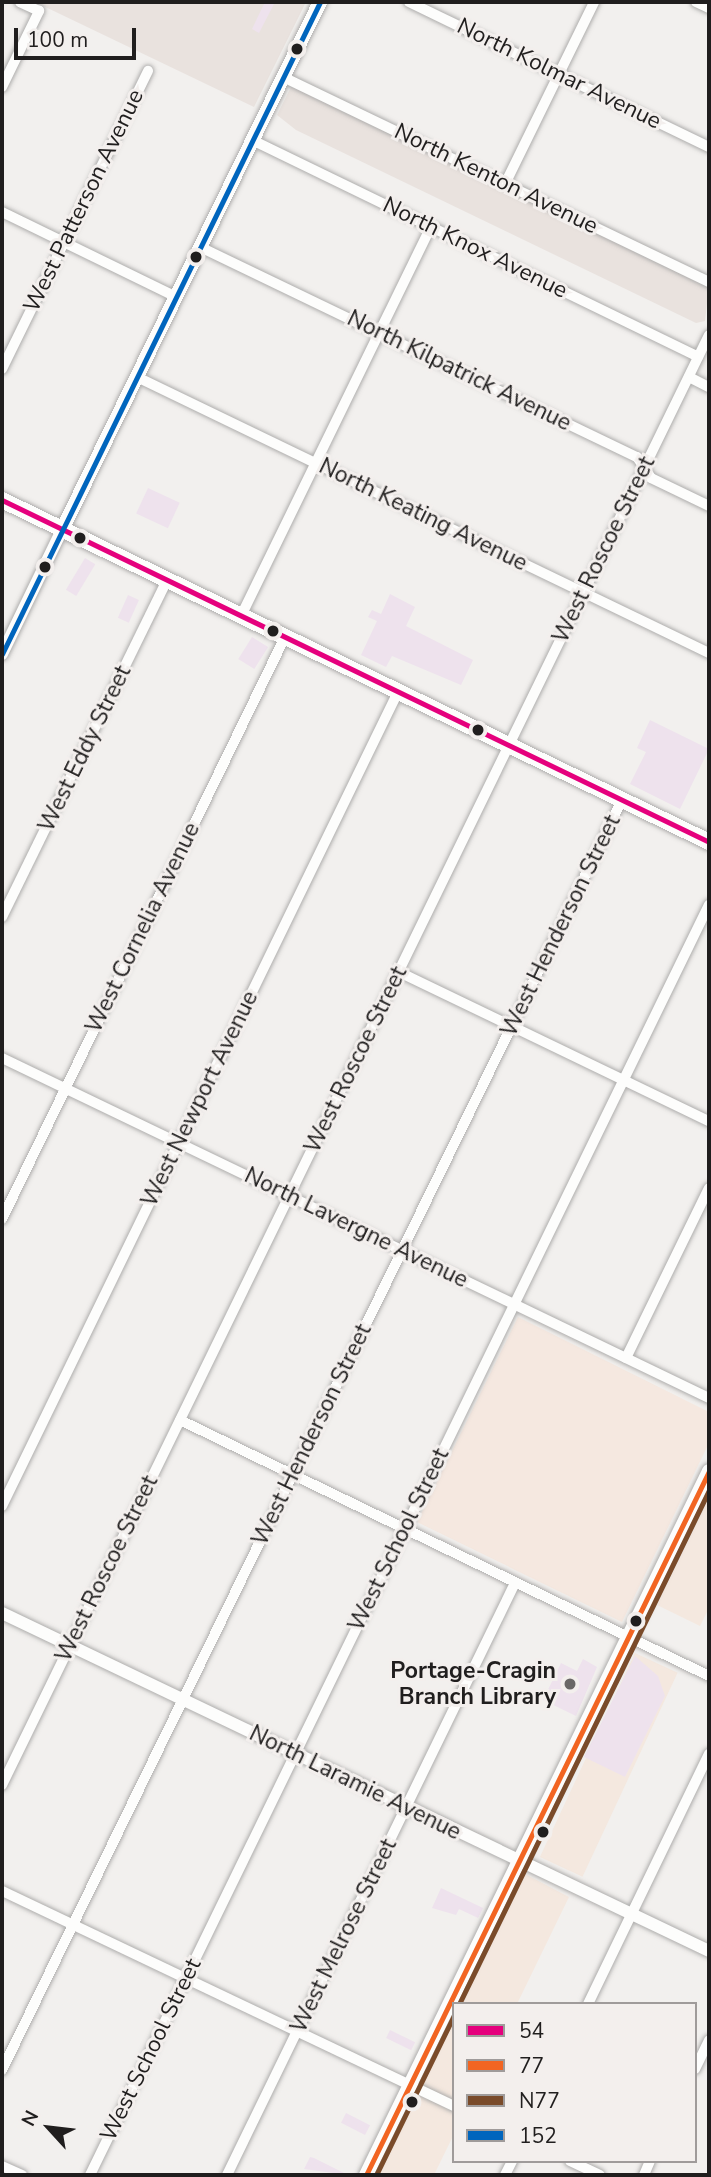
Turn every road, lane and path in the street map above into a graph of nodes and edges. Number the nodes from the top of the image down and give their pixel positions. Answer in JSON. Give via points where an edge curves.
{"nodes":[{"id":1,"x":20,"y":2,"type":"edge"},
{"id":2,"x":320,"y":2,"type":"edge"},
{"id":3,"x":409,"y":2,"type":"edge"},
{"id":4,"x":594,"y":2,"type":"edge"},
{"id":5,"x":696,"y":2,"type":"edge"},
{"id":6,"x":709,"y":8,"type":"edge"},
{"id":7,"x":148,"y":71,"type":"dead end"},
{"id":8,"x":558,"y":74,"type":"junction"},
{"id":9,"x":283,"y":77,"type":"junction"},
{"id":10,"x":2,"y":88,"type":"edge"},
{"id":11,"x":253,"y":140,"type":"junction"},
{"id":12,"x":709,"y":147,"type":"edge"},
{"id":13,"x":505,"y":184,"type":"junction"},
{"id":14,"x":2,"y":212,"type":"edge"},
{"id":15,"x":431,"y":227,"type":"junction"},
{"id":16,"x":64,"y":242,"type":"junction"},
{"id":17,"x":201,"y":247,"type":"junction"},
{"id":18,"x":709,"y":282,"type":"edge"},
{"id":19,"x":176,"y":297,"type":"junction"},
{"id":20,"x":379,"y":333,"type":"junction"},
{"id":21,"x":709,"y":335,"type":"edge"},
{"id":22,"x":698,"y":357,"type":"junction"},
{"id":23,"x":2,"y":369,"type":"edge"},
{"id":24,"x":137,"y":377,"type":"junction"},
{"id":25,"x":689,"y":377,"type":"junction"},
{"id":26,"x":709,"y":387,"type":"edge"},
{"id":27,"x":315,"y":463,"type":"junction"},
{"id":28,"x":644,"y":468,"type":"junction"},
{"id":29,"x":2,"y":500,"type":"edge"},
{"id":30,"x":709,"y":506,"type":"edge"},
{"id":31,"x":62,"y":530,"type":"junction"},
{"id":32,"x":167,"y":580,"type":"junction"},
{"id":33,"x":584,"y":593,"type":"junction"},
{"id":34,"x":241,"y":616,"type":"junction"},
{"id":35,"x":285,"y":637,"type":"junction"},
{"id":36,"x":709,"y":653,"type":"edge"},
{"id":37,"x":2,"y":654,"type":"edge"},
{"id":38,"x":398,"y":692,"type":"junction"},
{"id":39,"x":509,"y":745,"type":"junction"},
{"id":40,"x":622,"y":800,"type":"junction"},
{"id":41,"x":709,"y":842,"type":"edge"},
{"id":42,"x":709,"y":905,"type":"edge"},
{"id":43,"x":2,"y":917,"type":"edge"},
{"id":44,"x":398,"y":972,"type":"junction"},
{"id":45,"x":511,"y":1027,"type":"junction"},
{"id":46,"x":2,"y":1058,"type":"edge"},
{"id":47,"x":623,"y":1080,"type":"junction"},
{"id":48,"x":65,"y":1088,"type":"junction"},
{"id":49,"x":709,"y":1121,"type":"edge"},
{"id":50,"x":178,"y":1143,"type":"junction"},
{"id":51,"x":709,"y":1188,"type":"edge"},
{"id":52,"x":289,"y":1196,"type":"junction"},
{"id":53,"x":2,"y":1219,"type":"edge"},
{"id":54,"x":402,"y":1250,"type":"junction"},
{"id":55,"x":514,"y":1304,"type":"junction"},
{"id":56,"x":626,"y":1358,"type":"junction"},
{"id":57,"x":709,"y":1398,"type":"edge"},
{"id":58,"x":180,"y":1420,"type":"junction"},
{"id":59,"x":709,"y":1471,"type":"edge"},
{"id":60,"x":293,"y":1475,"type":"junction"},
{"id":61,"x":2,"y":1506,"type":"edge"},
{"id":62,"x":404,"y":1529,"type":"junction"},
{"id":63,"x":515,"y":1583,"type":"junction"},
{"id":64,"x":2,"y":1613,"type":"edge"},
{"id":65,"x":628,"y":1637,"type":"junction"},
{"id":66,"x":70,"y":1646,"type":"junction"},
{"id":67,"x":709,"y":1676,"type":"edge"},
{"id":68,"x":183,"y":1700,"type":"junction"},
{"id":69,"x":296,"y":1754,"type":"junction"},
{"id":70,"x":709,"y":1754,"type":"edge"},
{"id":71,"x":2,"y":1785,"type":"edge"},
{"id":72,"x":406,"y":1807,"type":"junction"},
{"id":73,"x":519,"y":1861,"type":"junction"},
{"id":74,"x":2,"y":1891,"type":"edge"},
{"id":75,"x":631,"y":1914,"type":"junction"},
{"id":76,"x":73,"y":1925,"type":"junction"},
{"id":77,"x":709,"y":1951,"type":"edge"},
{"id":78,"x":186,"y":1979,"type":"junction"},
{"id":79,"x":589,"y":2002,"type":"edge"},
{"id":80,"x":297,"y":2032,"type":"junction"},
{"id":81,"x":709,"y":2040,"type":"edge"},
{"id":82,"x":697,"y":2065,"type":"edge"},
{"id":83,"x":2,"y":2070,"type":"edge"},
{"id":84,"x":410,"y":2085,"type":"junction"},
{"id":85,"x":452,"y":2105,"type":"edge"},
{"id":86,"x":574,"y":2163,"type":"edge"},
{"id":87,"x":2,"y":2166,"type":"edge"},
{"id":88,"x":22,"y":2175,"type":"edge"},
{"id":89,"x":90,"y":2175,"type":"edge"},
{"id":90,"x":227,"y":2175,"type":"edge"},
{"id":91,"x":366,"y":2175,"type":"edge"},
{"id":92,"x":600,"y":2175,"type":"edge"}],
"edges":[{"from":1,"to":10,"type":"street","via":[[39,11]]},
{"from":2,"to":9,"type":"main road"},
{"from":3,"to":8,"type":"street","name":"North Kolmar Avenue"},
{"from":4,"to":8,"type":"street"},
{"from":5,"to":6,"type":"street"},
{"from":7,"to":16,"type":"street","name":"West Patterson Avenue"},
{"from":8,"to":12,"type":"street","name":"North Kolmar Avenue"},
{"from":8,"to":13,"type":"street"},
{"from":9,"to":11,"type":"main road"},
{"from":9,"to":13,"type":"street","name":"North Kenton Avenue"},
{"from":11,"to":15,"type":"street","name":"North Knox Avenue"},
{"from":11,"to":17,"type":"main road"},
{"from":13,"to":18,"type":"street","name":"North Kenton Avenue"},
{"from":14,"to":16,"type":"street"},
{"from":15,"to":20,"type":"street"},
{"from":15,"to":22,"type":"street","name":"North Knox Avenue"},
{"from":16,"to":19,"type":"street"},
{"from":16,"to":23,"type":"street","name":"West Patterson Avenue"},
{"from":17,"to":19,"type":"main road"},
{"from":17,"to":20,"type":"street","name":"North Kilpatrick Avenue"},
{"from":19,"to":24,"type":"main road"},
{"from":20,"to":27,"type":"street"},
{"from":20,"to":28,"type":"street","name":"North Kilpatrick Avenue","via":[[637,457]]},
{"from":21,"to":22,"type":"street","name":"West Roscoe Street"},
{"from":22,"to":25,"type":"street","name":"West Roscoe Street"},
{"from":24,"to":27,"type":"street","name":"North Keating Avenue"},
{"from":24,"to":31,"type":"main road"},
{"from":25,"to":26,"type":"street"},
{"from":25,"to":28,"type":"street","name":"West Roscoe Street"},
{"from":27,"to":33,"type":"street","name":"North Keating Avenue"},
{"from":27,"to":34,"type":"street"},
{"from":28,"to":30,"type":"street","name":"North Kilpatrick Avenue","via":[[651,478]]},
{"from":28,"to":33,"type":"street","name":"West Roscoe Street"},
{"from":29,"to":31,"type":"main road"},
{"from":31,"to":32,"type":"main road"},
{"from":31,"to":37,"type":"street"},
{"from":32,"to":34,"type":"main road"},
{"from":32,"to":43,"type":"street","name":"West Eddy Street"},
{"from":33,"to":36,"type":"street","name":"North Keating Avenue"},
{"from":33,"to":39,"type":"street","name":"West Roscoe Street"},
{"from":34,"to":35,"type":"main road"},
{"from":35,"to":38,"type":"main road"},
{"from":35,"to":48,"type":"street","name":"West Cornelia Avenue"},
{"from":38,"to":39,"type":"main road"},
{"from":38,"to":50,"type":"street","name":"West Newport Avenue"},
{"from":39,"to":40,"type":"main road"},
{"from":39,"to":44,"type":"street","name":"West Roscoe Street"},
{"from":40,"to":41,"type":"main road"},
{"from":40,"to":45,"type":"street","name":"West Henderson Street"},
{"from":42,"to":47,"type":"street","name":"West School Street"},
{"from":44,"to":45,"type":"street"},
{"from":44,"to":52,"type":"street","name":"West Roscoe Street"},
{"from":45,"to":47,"type":"street"},
{"from":45,"to":54,"type":"street","name":"West Henderson Street"},
{"from":46,"to":48,"type":"street","name":"North Lavergne Avenue"},
{"from":47,"to":49,"type":"street"},
{"from":47,"to":55,"type":"street","name":"West School Street"},
{"from":48,"to":50,"type":"street","name":"North Lavergne Avenue"},
{"from":48,"to":53,"type":"street","name":"West Cornelia Avenue"},
{"from":50,"to":52,"type":"street","name":"North Lavergne Avenue"},
{"from":50,"to":61,"type":"street","name":"West Newport Avenue"},
{"from":51,"to":56,"type":"street"},
{"from":52,"to":54,"type":"street","name":"North Lavergne Avenue"},
{"from":52,"to":58,"type":"street","name":"West Roscoe Street"},
{"from":54,"to":55,"type":"street","name":"North Lavergne Avenue"},
{"from":54,"to":60,"type":"street","name":"West Henderson Street"},
{"from":55,"to":56,"type":"street","name":"North Lavergne Avenue"},
{"from":55,"to":62,"type":"street","name":"West School Street"},
{"from":56,"to":57,"type":"street","name":"North Lavergne Avenue"},
{"from":58,"to":60,"type":"street"},
{"from":58,"to":66,"type":"street","name":"West Roscoe Street"},
{"from":59,"to":65,"type":"main road"},
{"from":60,"to":62,"type":"street"},
{"from":60,"to":68,"type":"street","name":"West Henderson Street"},
{"from":62,"to":63,"type":"street"},
{"from":62,"to":69,"type":"street","name":"West School Street"},
{"from":63,"to":65,"type":"street"},
{"from":63,"to":72,"type":"street","name":"West Melrose Street"},
{"from":64,"to":66,"type":"street","name":"North Laramie Avenue"},
{"from":65,"to":67,"type":"street"},
{"from":65,"to":73,"type":"main road"},
{"from":66,"to":68,"type":"street","name":"North Laramie Avenue"},
{"from":66,"to":71,"type":"street","name":"West Roscoe Street"},
{"from":68,"to":69,"type":"street","name":"North Laramie Avenue"},
{"from":68,"to":76,"type":"street","name":"West Henderson Street"},
{"from":69,"to":72,"type":"street","name":"North Laramie Avenue"},
{"from":69,"to":78,"type":"street","name":"West School Street"},
{"from":70,"to":75,"type":"street"},
{"from":72,"to":73,"type":"street","name":"North Laramie Avenue"},
{"from":72,"to":80,"type":"street","name":"West Melrose Street"},
{"from":73,"to":75,"type":"street","name":"North Laramie Avenue"},
{"from":73,"to":84,"type":"main road"},
{"from":74,"to":76,"type":"street"},
{"from":75,"to":77,"type":"street","name":"North Laramie Avenue"},
{"from":75,"to":79,"type":"street"},
{"from":76,"to":78,"type":"street"},
{"from":76,"to":83,"type":"street","name":"West Henderson Street"},
{"from":78,"to":80,"type":"street"},
{"from":78,"to":89,"type":"street","name":"West School Street"},
{"from":80,"to":84,"type":"street"},
{"from":80,"to":90,"type":"street","name":"West Melrose Street"},
{"from":81,"to":82,"type":"street"},
{"from":84,"to":85,"type":"street"},
{"from":84,"to":91,"type":"main road"},
{"from":86,"to":92,"type":"street"},
{"from":87,"to":88,"type":"street"}]}
